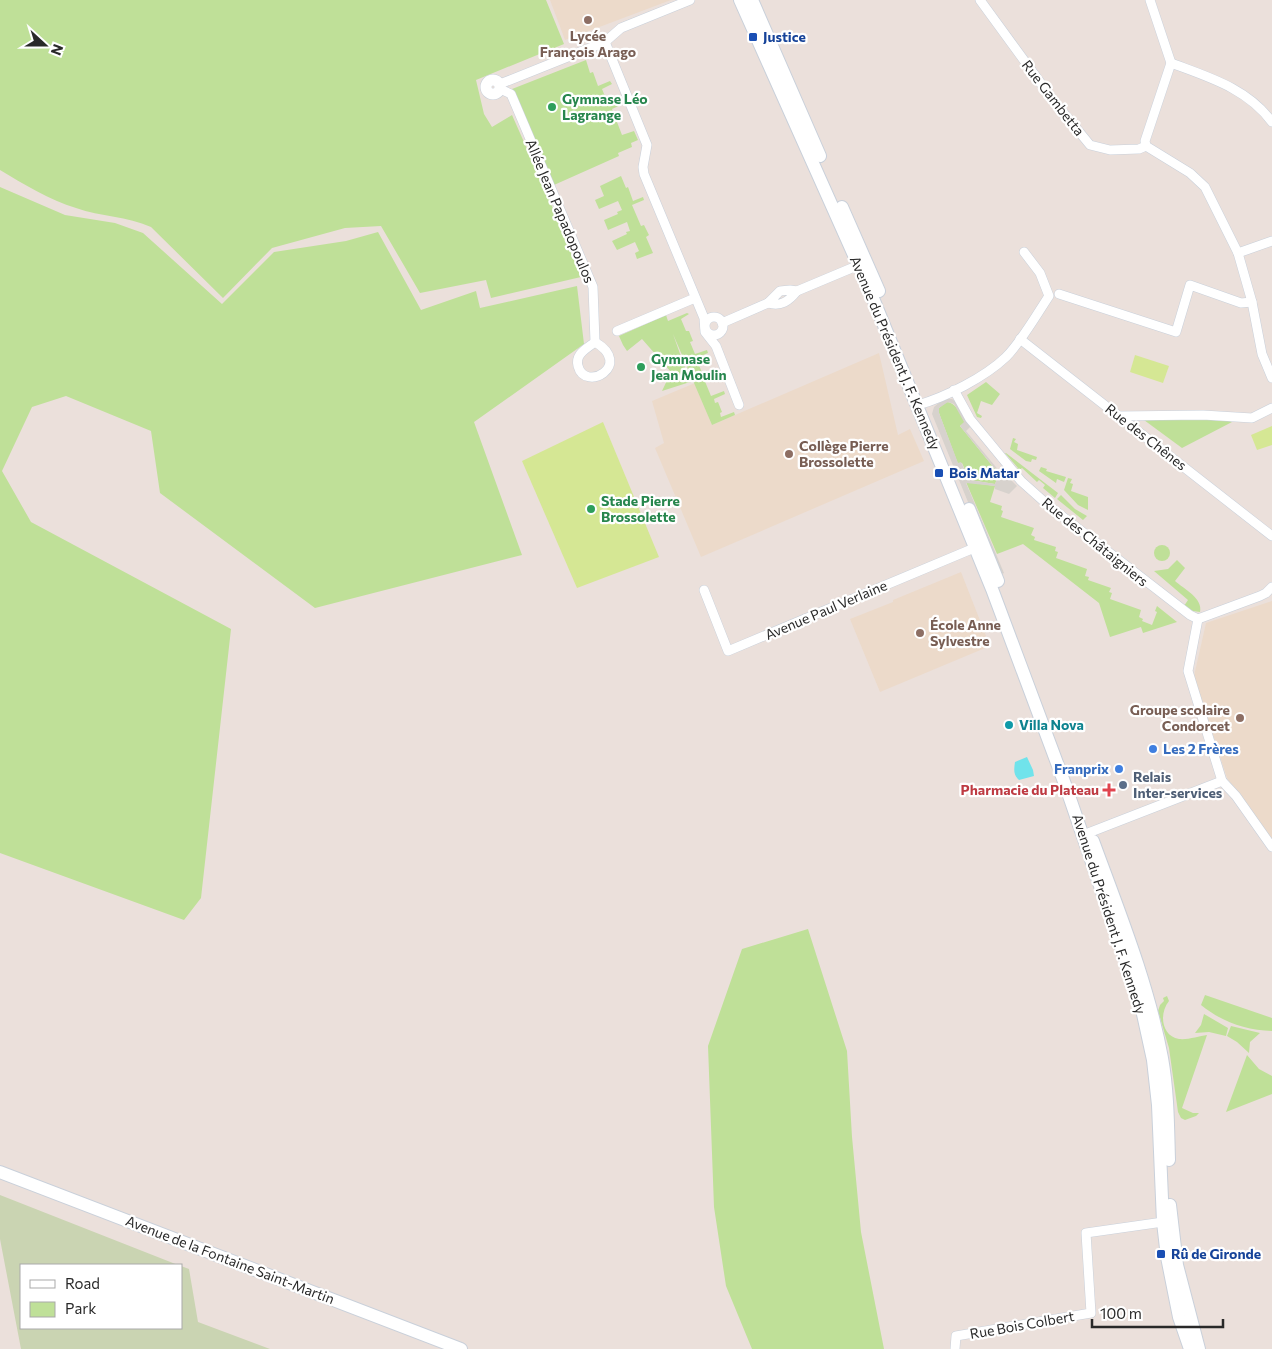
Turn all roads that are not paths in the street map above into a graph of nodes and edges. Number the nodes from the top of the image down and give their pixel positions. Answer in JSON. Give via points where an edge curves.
{"nodes":[{"id":1,"x":690,"y":0,"type":"edge"},
{"id":2,"x":740,"y":0,"type":"edge"},
{"id":3,"x":752,"y":0,"type":"edge"},
{"id":4,"x":980,"y":0,"type":"edge"},
{"id":5,"x":1150,"y":0,"type":"edge"},
{"id":6,"x":606,"y":42,"type":"junction"},
{"id":7,"x":1171,"y":63,"type":"junction"},
{"id":8,"x":1272,"y":122,"type":"edge"},
{"id":9,"x":1146,"y":146,"type":"junction"},
{"id":10,"x":1272,"y":241,"type":"edge"},
{"id":11,"x":1024,"y":252,"type":"dead end"},
{"id":12,"x":1238,"y":253,"type":"junction"},
{"id":13,"x":859,"y":265,"type":"junction"},
{"id":14,"x":1059,"y":294,"type":"dead end"},
{"id":15,"x":695,"y":298,"type":"junction"},
{"id":16,"x":1252,"y":302,"type":"junction"},
{"id":17,"x":722,"y":323,"type":"junction"},
{"id":18,"x":704,"y":328,"type":"junction"},
{"id":19,"x":617,"y":331,"type":"dead end"},
{"id":20,"x":718,"y":334,"type":"junction"},
{"id":21,"x":1020,"y":339,"type":"junction"},
{"id":22,"x":595,"y":342,"type":"dead end"},
{"id":23,"x":716,"y":346,"type":"junction"},
{"id":24,"x":1272,"y":378,"type":"edge"},
{"id":25,"x":954,"y":390,"type":"junction"},
{"id":26,"x":922,"y":404,"type":"junction"},
{"id":27,"x":739,"y":405,"type":"dead end"},
{"id":28,"x":1272,"y":408,"type":"edge"},
{"id":29,"x":1118,"y":416,"type":"junction"},
{"id":30,"x":1270,"y":529,"type":"edge"},
{"id":31,"x":979,"y":546,"type":"junction"},
{"id":32,"x":1272,"y":587,"type":"edge"},
{"id":33,"x":704,"y":590,"type":"dead end"},
{"id":34,"x":1198,"y":619,"type":"junction"},
{"id":35,"x":1222,"y":782,"type":"junction"},
{"id":36,"x":1087,"y":834,"type":"junction"},
{"id":37,"x":1272,"y":848,"type":"edge"},
{"id":38,"x":0,"y":1172,"type":"edge"},
{"id":39,"x":1163,"y":1222,"type":"junction"},
{"id":40,"x":461,"y":1349,"type":"edge"},
{"id":41,"x":955,"y":1349,"type":"edge"},
{"id":42,"x":1190,"y":1349,"type":"edge"},
{"id":43,"x":1198,"y":1349,"type":"edge"}],
"edges":[{"from":1,"to":6,"type":"street","via":[[621,28]]},
{"from":2,"to":13,"type":"main road","name":"Avenue du Président J. F. Kennedy"},
{"from":3,"to":26,"type":"main road","name":"Avenue du Président J. F. Kennedy","via":[[864,254]]},
{"from":4,"to":9,"type":"street","name":"Rue Gambetta","via":[[1090,145],[1110,150],[1139,150]]},
{"from":5,"to":7,"type":"street"},
{"from":6,"to":15,"type":"street","via":[[647,145],[644,174]]},
{"from":6,"to":22,"type":"street","name":"Allée Jean Papadopoulos","via":[[500,87],[511,94],[593,287]]},
{"from":7,"to":8,"type":"street","via":[[1223,82],[1248,99]]},
{"from":7,"to":9,"type":"street"},
{"from":9,"to":12,"type":"street","via":[[1190,173],[1204,187]]},
{"from":10,"to":12,"type":"street"},
{"from":11,"to":21,"type":"street","via":[[1040,273],[1049,296]]},
{"from":12,"to":16,"type":"street"},
{"from":13,"to":17,"type":"street","via":[[797,291],[780,291],[768,303]]},
{"from":13,"to":26,"type":"main road","name":"Avenue du Président J. F. Kennedy"},
{"from":14,"to":16,"type":"street","via":[[1176,332],[1190,285],[1241,303]]},
{"from":15,"to":18,"type":"street","via":[[704,318]]},
{"from":15,"to":19,"type":"street"},
{"from":16,"to":24,"type":"street","via":[[1262,354]]},
{"from":17,"to":18,"type":"street","via":[[712,317]]},
{"from":17,"to":20,"type":"street","via":[[723,328]]},
{"from":18,"to":20,"type":"street","via":[[711,335]]},
{"from":18,"to":23,"type":"street"},
{"from":20,"to":23,"type":"street"},
{"from":21,"to":25,"type":"street","via":[[1007,356]]},
{"from":21,"to":29,"type":"street","name":"Rue des Chênes"},
{"from":23,"to":27,"type":"street"},
{"from":25,"to":26,"type":"street"},
{"from":25,"to":34,"type":"street","name":"Rue des Châtaigniers","via":[[970,419],[1021,481],[1174,604]]},
{"from":26,"to":31,"type":"main road","name":"Avenue du Président J. F. Kennedy"},
{"from":28,"to":29,"type":"street","via":[[1252,418]]},
{"from":29,"to":30,"type":"street","name":"Rue des Chênes"},
{"from":31,"to":33,"type":"street","name":"Avenue Paul Verlaine","via":[[728,651]]},
{"from":31,"to":36,"type":"main road","name":"Avenue du Président J. F. Kennedy","via":[[1074,784]]},
{"from":32,"to":34,"type":"street","via":[[1266,594]]},
{"from":34,"to":35,"type":"street","via":[[1188,672]]},
{"from":35,"to":36,"type":"street"},
{"from":35,"to":37,"type":"street","via":[[1236,796]]},
{"from":36,"to":39,"type":"main road","name":"Avenue du Président J. F. Kennedy","via":[[1141,1005],[1153,1060]]},
{"from":36,"to":43,"type":"main road","name":"Avenue du Président J. F. Kennedy","via":[[1103,864],[1150,1004],[1162,1059],[1167,1105],[1170,1212],[1176,1258]]},
{"from":38,"to":40,"type":"main road","name":"Avenue de la Fontaine Saint-Martin"},
{"from":39,"to":41,"type":"street","name":"Rue Bois Colbert","via":[[1086,1233],[1091,1313],[956,1336]]},
{"from":39,"to":42,"type":"main road","name":"Avenue du Président J. F. Kennedy","via":[[1168,1266]]}]}
